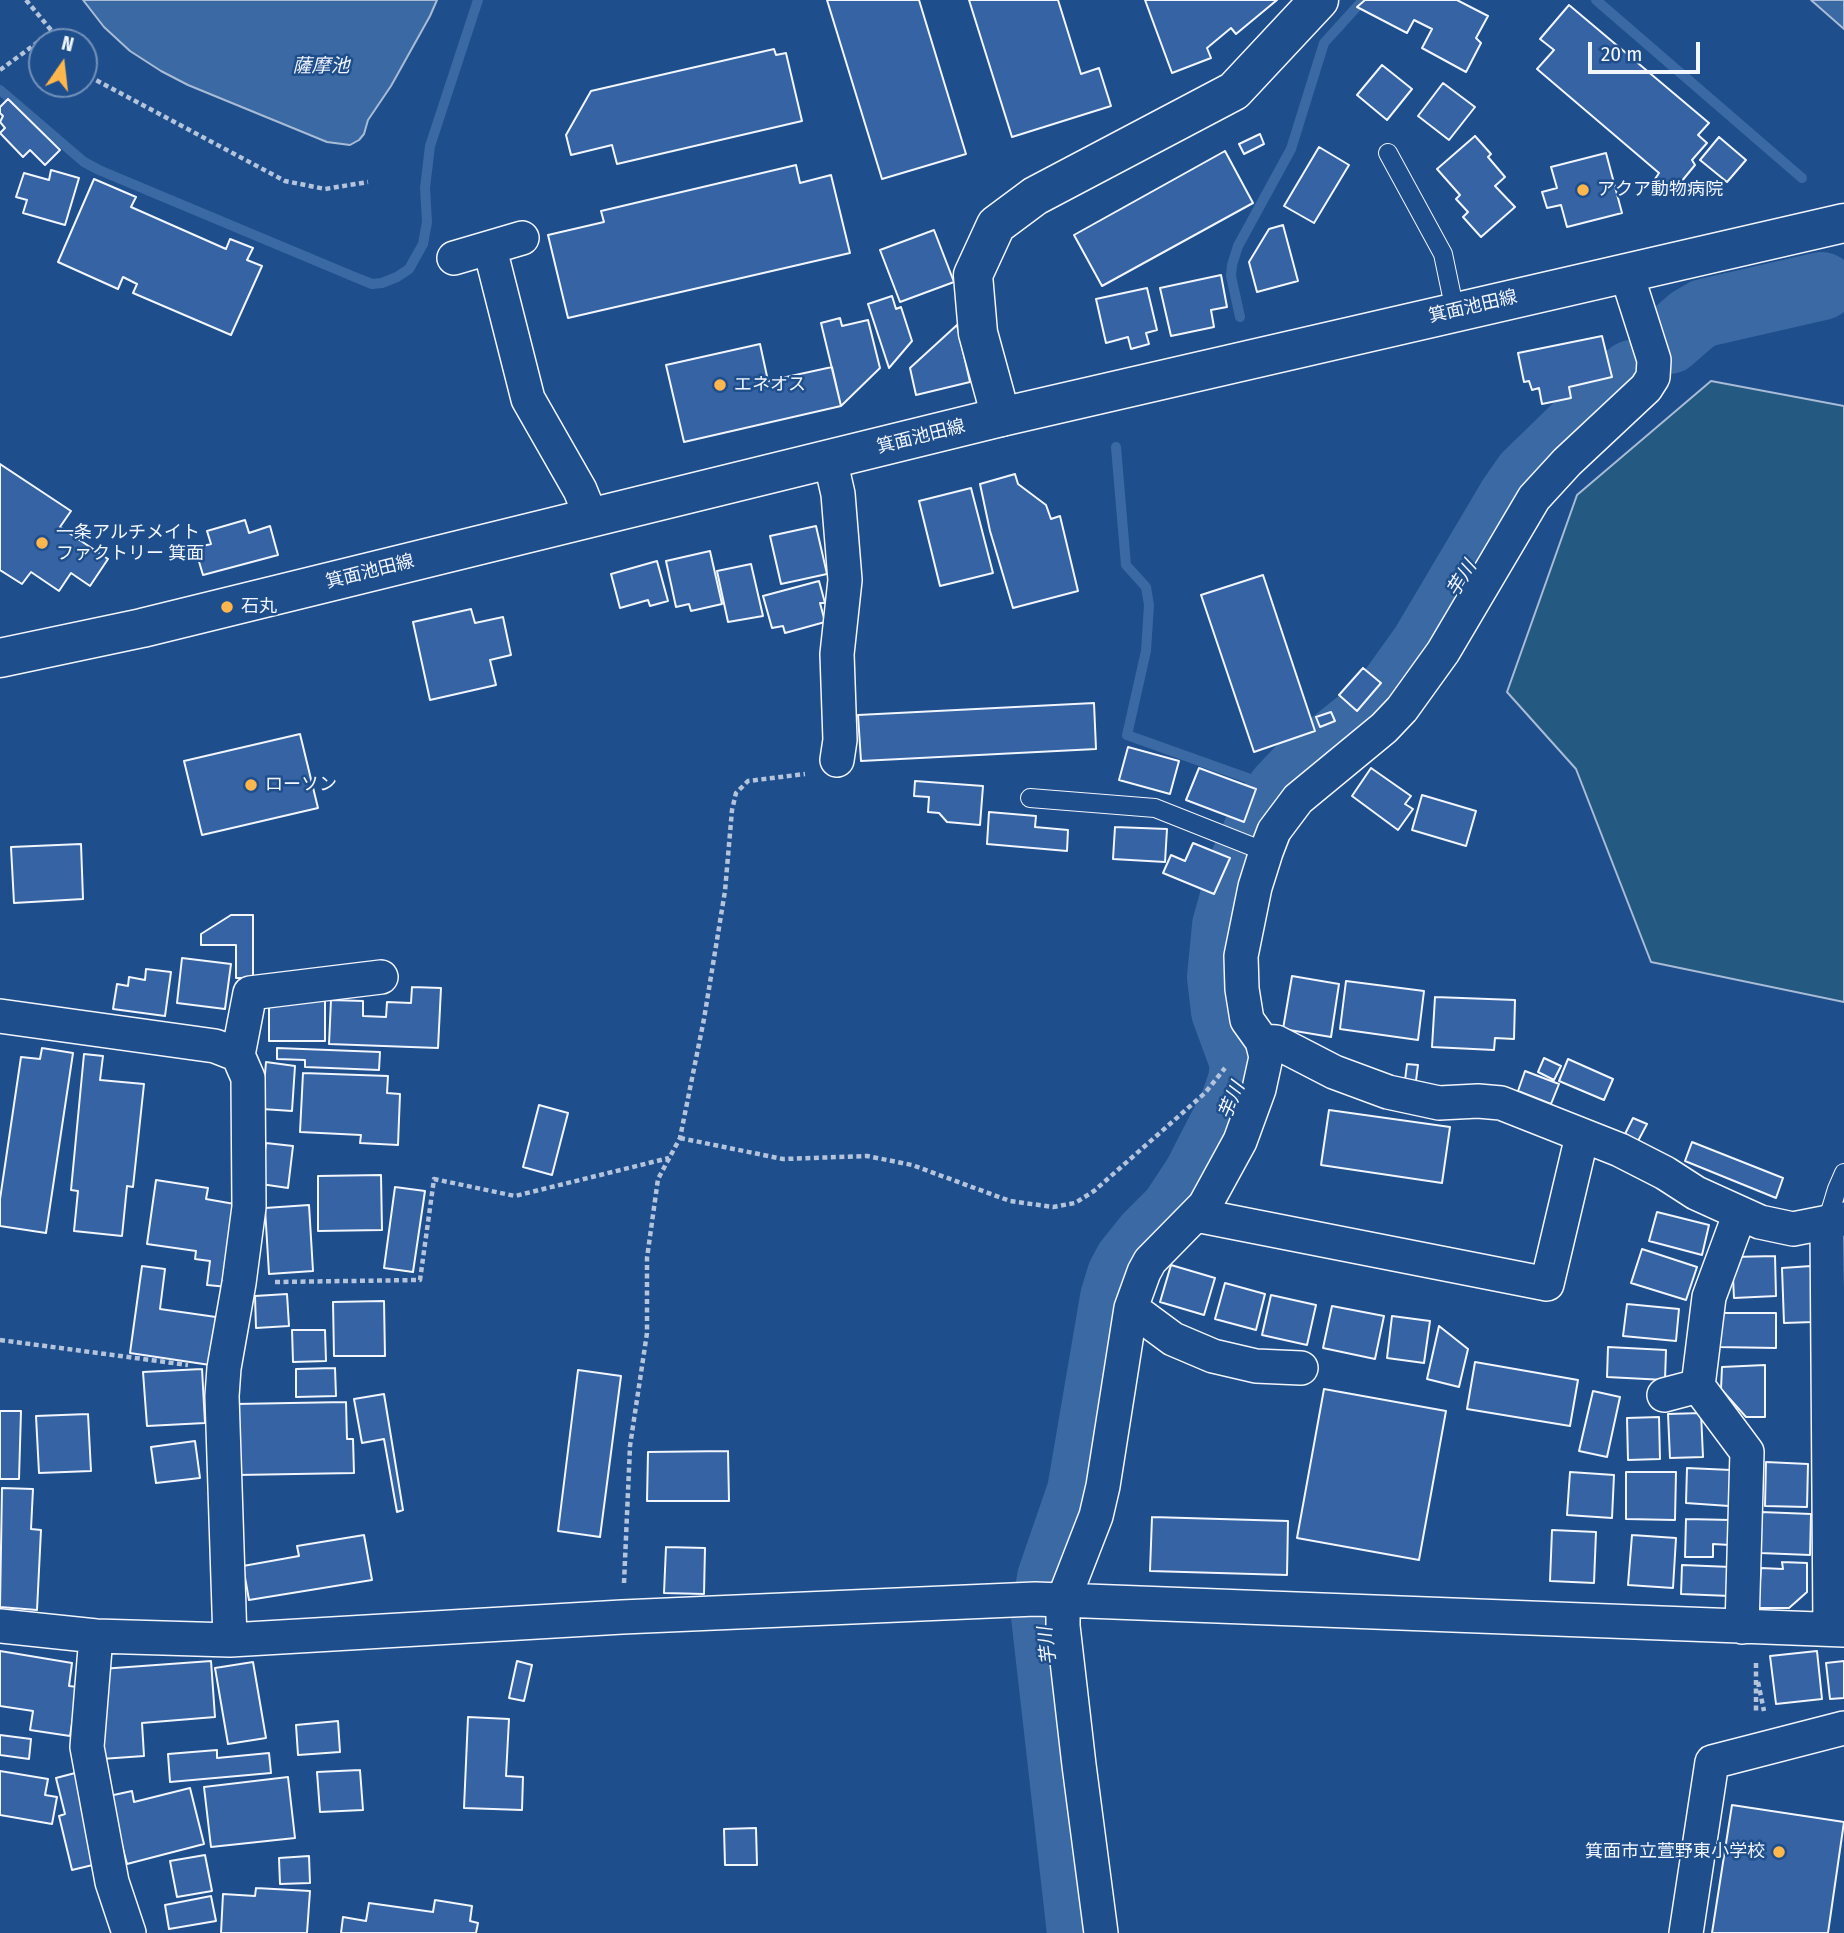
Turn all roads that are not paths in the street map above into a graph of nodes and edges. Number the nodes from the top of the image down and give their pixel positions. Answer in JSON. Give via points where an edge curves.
{"nodes":[{"id":1,"x":1319,"y":0,"type":"edge"},
{"id":2,"x":1388,"y":153,"type":"dead end"},
{"id":3,"x":1844,"y":223,"type":"edge"},
{"id":4,"x":522,"y":238,"type":"dead end"},
{"id":5,"x":490,"y":248,"type":"junction"},
{"id":6,"x":454,"y":258,"type":"dead end"},
{"id":7,"x":1626,"y":272,"type":"junction"},
{"id":8,"x":1455,"y":311,"type":"junction"},
{"id":9,"x":1001,"y":417,"type":"junction"},
{"id":10,"x":830,"y":459,"type":"junction"},
{"id":11,"x":591,"y":517,"type":"junction"},
{"id":12,"x":0,"y":658,"type":"edge"},
{"id":13,"x":837,"y":760,"type":"road end"},
{"id":14,"x":1030,"y":797,"type":"dead end"},
{"id":15,"x":1253,"y":847,"type":"junction"},
{"id":16,"x":381,"y":977,"type":"dead end"},
{"id":17,"x":0,"y":1016,"type":"edge"},
{"id":18,"x":1262,"y":1041,"type":"junction"},
{"id":19,"x":238,"y":1055,"type":"junction"},
{"id":20,"x":1583,"y":1136,"type":"junction"},
{"id":21,"x":1844,"y":1173,"type":"edge"},
{"id":22,"x":1740,"y":1213,"type":"junction"},
{"id":23,"x":1196,"y":1215,"type":"junction"},
{"id":24,"x":1836,"y":1221,"type":"edge"},
{"id":25,"x":1131,"y":1308,"type":"junction"},
{"id":26,"x":1301,"y":1368,"type":"dead end"},
{"id":27,"x":1698,"y":1386,"type":"junction"},
{"id":28,"x":1664,"y":1395,"type":"dead end"},
{"id":29,"x":1051,"y":1600,"type":"junction"},
{"id":30,"x":0,"y":1626,"type":"edge"},
{"id":31,"x":1748,"y":1628,"type":"junction"},
{"id":32,"x":1837,"y":1630,"type":"edge"},
{"id":33,"x":96,"y":1636,"type":"junction"},
{"id":34,"x":230,"y":1640,"type":"junction"},
{"id":35,"x":1844,"y":1728,"type":"edge"},
{"id":36,"x":129,"y":1933,"type":"edge"},
{"id":37,"x":1101,"y":1933,"type":"edge"},
{"id":38,"x":1686,"y":1933,"type":"edge"}],
"edges":[{"from":1,"to":9,"type":"main road","via":[[1234,91],[1035,196],[996,225],[973,275],[978,333]]},
{"from":2,"to":8,"type":"lane","via":[[1443,254]]},
{"from":3,"to":7,"type":"main road","name":"箕面池田線"},
{"from":4,"to":5,"type":"street"},
{"from":5,"to":6,"type":"street"},
{"from":5,"to":11,"type":"street","via":[[528,398]]},
{"from":7,"to":8,"type":"main road","name":"箕面池田線"},
{"from":7,"to":15,"type":"street","via":[[1654,360],[1653,377],[1646,388],[1534,498],[1443,652],[1402,709],[1298,799],[1274,831]]},
{"from":8,"to":9,"type":"main road","name":"箕面池田線"},
{"from":9,"to":10,"type":"main road","name":"箕面池田線"},
{"from":10,"to":11,"type":"main road","name":"箕面池田線"},
{"from":10,"to":13,"type":"street","via":[[838,494],[845,580],[837,654]]},
{"from":11,"to":12,"type":"main road","name":"箕面池田線","via":[[142,628]]},
{"from":14,"to":15,"type":"lane","via":[[1155,808]]},
{"from":15,"to":18,"type":"street","via":[[1255,887],[1241,956],[1242,989],[1247,1020]]},
{"from":16,"to":19,"type":"street","via":[[250,993]]},
{"from":17,"to":19,"type":"street","via":[[215,1046]]},
{"from":18,"to":20,"type":"street","via":[[1276,1042],[1334,1072],[1388,1092],[1439,1103],[1501,1103]]},
{"from":18,"to":23,"type":"street","via":[[1266,1057],[1253,1112],[1235,1152]]},
{"from":19,"to":34,"type":"street","via":[[248,1078],[249,1194],[222,1396]]},
{"from":20,"to":22,"type":"street","via":[[1665,1172],[1696,1193]]},
{"from":20,"to":23,"type":"street","via":[[1547,1284]]},
{"from":21,"to":24,"type":"lane","via":[[1837,1189]]},
{"from":22,"to":24,"type":"street","via":[[1793,1229]]},
{"from":22,"to":27,"type":"street","via":[[1709,1297]]},
{"from":23,"to":25,"type":"street","via":[[1150,1261]]},
{"from":24,"to":32,"type":"street"},
{"from":25,"to":26,"type":"street","via":[[1172,1339],[1213,1356],[1256,1366]]},
{"from":25,"to":29,"type":"street","via":[[1096,1516]]},
{"from":27,"to":28,"type":"street"},
{"from":27,"to":31,"type":"street","via":[[1747,1452]]},
{"from":29,"to":31,"type":"street"},
{"from":29,"to":34,"type":"street","via":[[622,1617]]},
{"from":29,"to":37,"type":"street","via":[[1063,1626]]},
{"from":30,"to":33,"type":"street"},
{"from":31,"to":32,"type":"street"},
{"from":33,"to":34,"type":"street"},
{"from":33,"to":36,"type":"street","via":[[87,1746],[112,1882]]},
{"from":35,"to":38,"type":"street","via":[[1712,1762]]}]}
